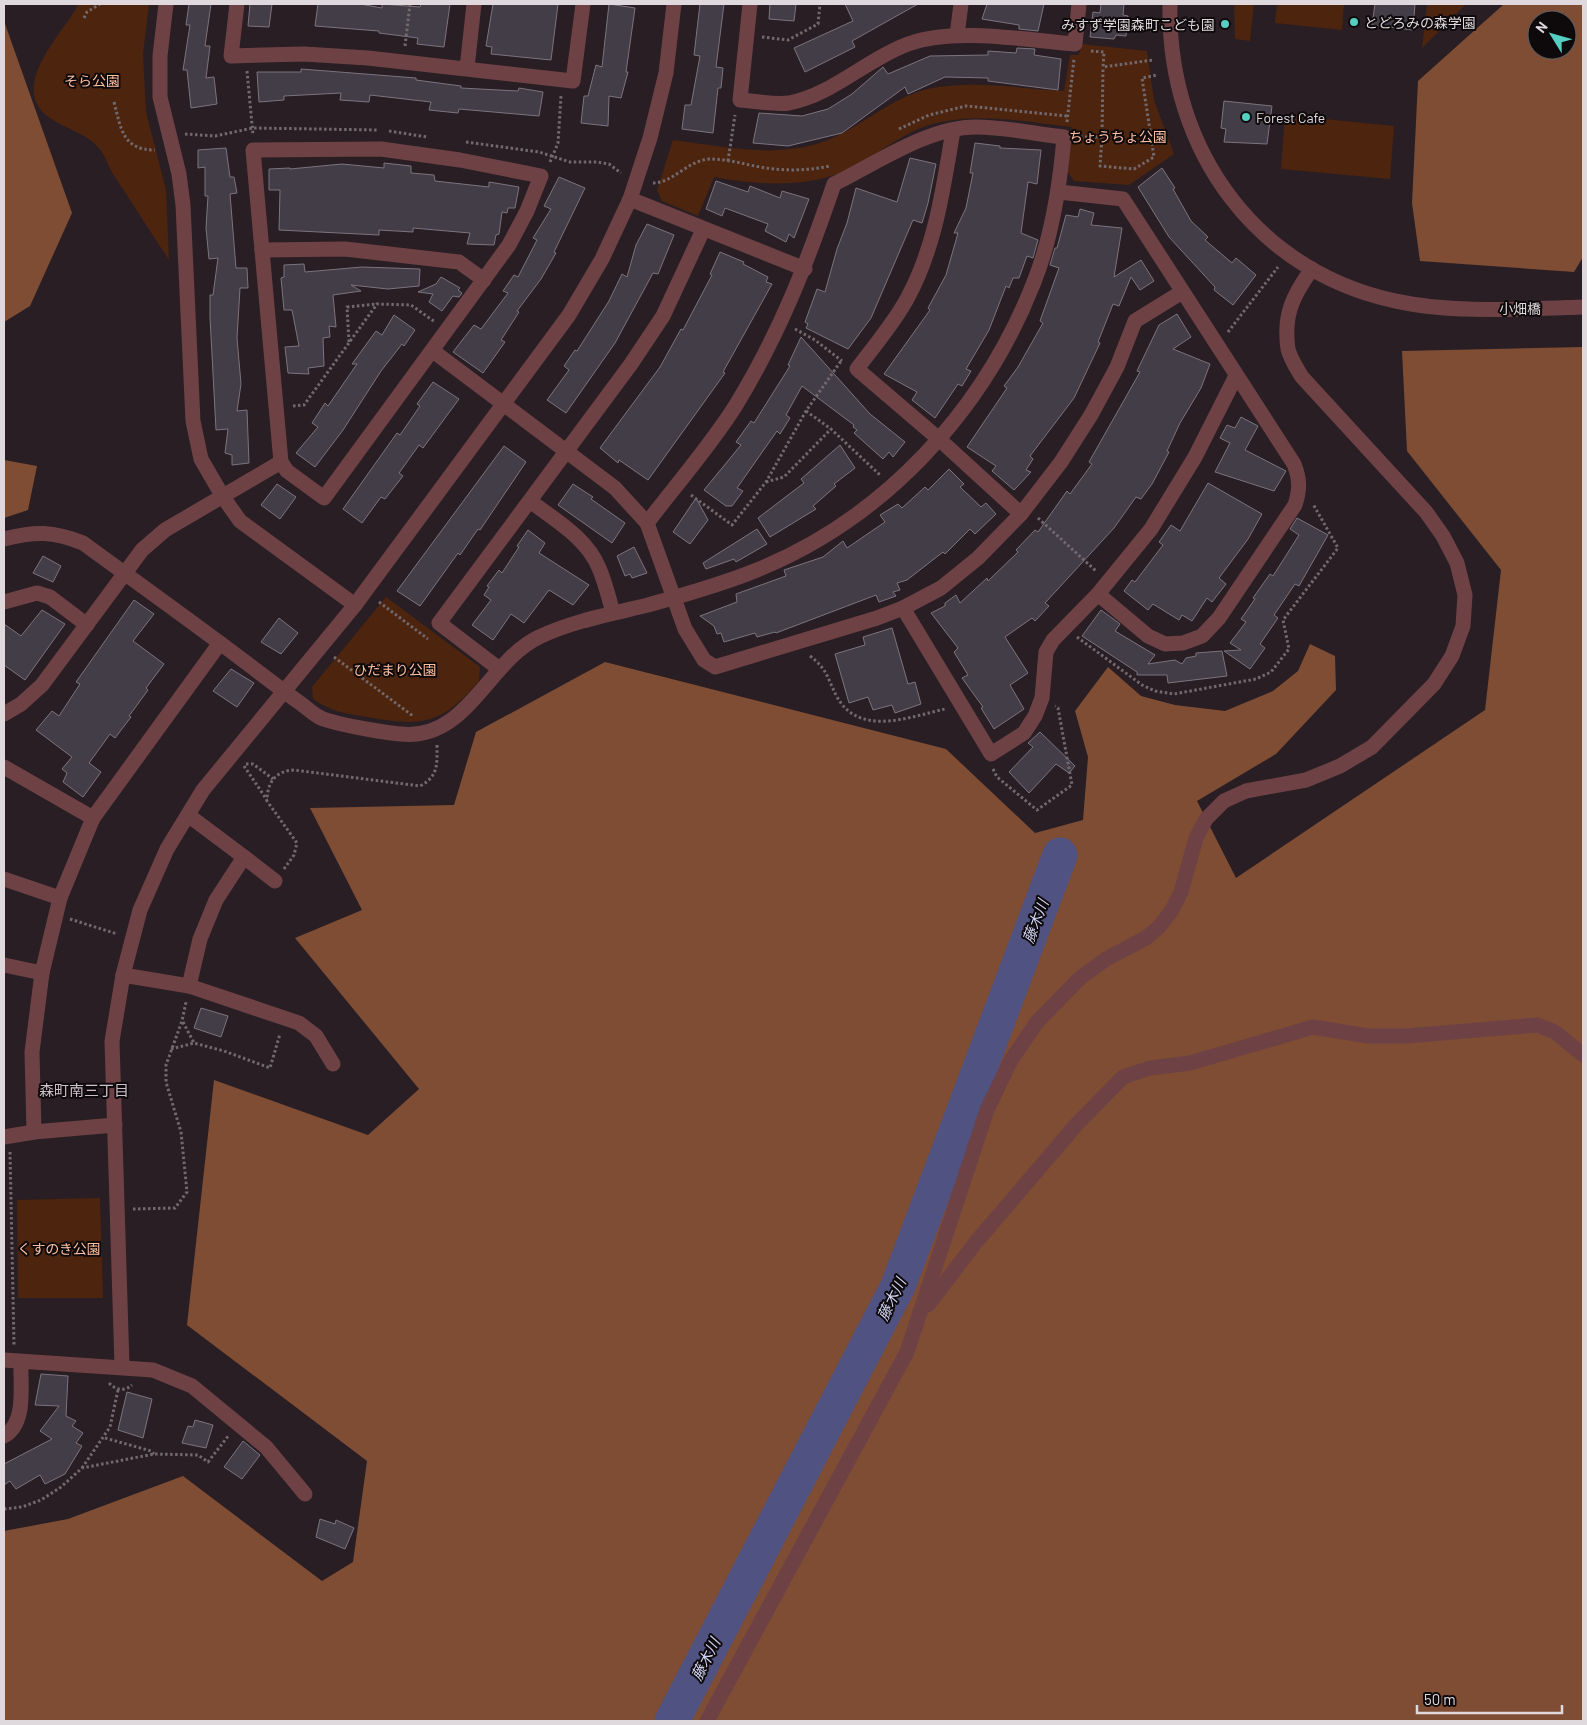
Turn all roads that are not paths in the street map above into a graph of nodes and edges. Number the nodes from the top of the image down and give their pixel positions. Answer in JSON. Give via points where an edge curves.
{"nodes":[{"id":1,"x":166,"y":4,"type":"edge"},
{"id":2,"x":237,"y":4,"type":"edge"},
{"id":3,"x":474,"y":4,"type":"edge"},
{"id":4,"x":583,"y":4,"type":"edge"},
{"id":5,"x":674,"y":4,"type":"edge"},
{"id":6,"x":750,"y":4,"type":"edge"},
{"id":7,"x":961,"y":4,"type":"edge"},
{"id":8,"x":1079,"y":4,"type":"edge"},
{"id":9,"x":1170,"y":4,"type":"edge"},
{"id":10,"x":957,"y":35,"type":"junction"},
{"id":11,"x":467,"y":68,"type":"junction"},
{"id":12,"x":953,"y":131,"type":"junction"},
{"id":13,"x":1059,"y":192,"type":"junction"},
{"id":14,"x":630,"y":199,"type":"junction"},
{"id":15,"x":703,"y":230,"type":"junction"},
{"id":16,"x":262,"y":250,"type":"junction"},
{"id":17,"x":805,"y":269,"type":"junction"},
{"id":18,"x":1312,"y":269,"type":"junction"},
{"id":19,"x":484,"y":280,"type":"junction"},
{"id":20,"x":1182,"y":292,"type":"junction"},
{"id":21,"x":1583,"y":307,"type":"edge"},
{"id":22,"x":433,"y":351,"type":"junction"},
{"id":23,"x":1236,"y":376,"type":"junction"},
{"id":24,"x":504,"y":404,"type":"junction"},
{"id":25,"x":940,"y":440,"type":"junction"},
{"id":26,"x":566,"y":451,"type":"junction"},
{"id":27,"x":281,"y":462,"type":"junction"},
{"id":28,"x":223,"y":497,"type":"junction"},
{"id":29,"x":530,"y":501,"type":"junction"},
{"id":30,"x":1023,"y":510,"type":"junction"},
{"id":31,"x":647,"y":523,"type":"junction"},
{"id":32,"x":4,"y":539,"type":"edge"},
{"id":33,"x":125,"y":573,"type":"junction"},
{"id":34,"x":1103,"y":588,"type":"junction"},
{"id":35,"x":674,"y":597,"type":"junction"},
{"id":36,"x":4,"y":602,"type":"edge"},
{"id":37,"x":355,"y":605,"type":"junction"},
{"id":38,"x":903,"y":608,"type":"junction"},
{"id":39,"x":613,"y":613,"type":"junction"},
{"id":40,"x":87,"y":625,"type":"junction"},
{"id":41,"x":220,"y":643,"type":"junction"},
{"id":42,"x":498,"y":668,"type":"junction"},
{"id":43,"x":284,"y":692,"type":"junction"},
{"id":44,"x":4,"y":714,"type":"edge"},
{"id":45,"x":4,"y":767,"type":"edge"},
{"id":46,"x":188,"y":815,"type":"junction"},
{"id":47,"x":93,"y":818,"type":"junction"},
{"id":48,"x":244,"y":857,"type":"junction"},
{"id":49,"x":4,"y":879,"type":"edge"},
{"id":50,"x":275,"y":881,"type":"road end"},
{"id":51,"x":60,"y":898,"type":"junction"},
{"id":52,"x":4,"y":965,"type":"edge"},
{"id":53,"x":42,"y":973,"type":"junction"},
{"id":54,"x":123,"y":976,"type":"junction"},
{"id":55,"x":189,"y":986,"type":"junction"},
{"id":56,"x":1583,"y":1055,"type":"edge"},
{"id":57,"x":333,"y":1064,"type":"dead end"},
{"id":58,"x":115,"y":1125,"type":"junction"},
{"id":59,"x":34,"y":1132,"type":"junction"},
{"id":60,"x":7,"y":1136,"type":"edge"},
{"id":61,"x":920,"y":1316,"type":"junction"},
{"id":62,"x":4,"y":1360,"type":"edge"},
{"id":63,"x":21,"y":1362,"type":"junction"},
{"id":64,"x":122,"y":1366,"type":"junction"},
{"id":65,"x":4,"y":1436,"type":"edge"},
{"id":66,"x":305,"y":1494,"type":"dead end"},
{"id":67,"x":707,"y":1721,"type":"edge"}],
"edges":[{"from":1,"to":28,"type":"street","via":[[160,56],[160,97],[179,174],[183,205],[193,421],[201,459]]},
{"from":2,"to":11,"type":"street","via":[[231,56],[304,54]]},
{"from":3,"to":11,"type":"street"},
{"from":4,"to":11,"type":"street","via":[[573,81]]},
{"from":5,"to":14,"type":"street","via":[[666,73]]},
{"from":6,"to":10,"type":"street","via":[[740,100],[788,103],[817,94],[868,63],[910,44]]},
{"from":7,"to":10,"type":"street"},
{"from":8,"to":10,"type":"street","via":[[1075,44]]},
{"from":9,"to":18,"type":"street","name":"小畑橋","via":[[1170,40],[1176,81],[1182,106],[1202,154],[1241,211],[1271,240]]},
{"from":12,"to":13,"type":"street","via":[[975,127],[1064,138]]},
{"from":12,"to":17,"type":"street","via":[[920,139],[834,184]]},
{"from":12,"to":25,"type":"street","via":[[935,231],[925,262],[908,298],[857,369]]},
{"from":13,"to":20,"type":"street","via":[[1123,199]]},
{"from":13,"to":25,"type":"street","via":[[1035,280],[998,360]]},
{"from":14,"to":15,"type":"street"},
{"from":14,"to":24,"type":"street","via":[[602,259],[569,315]]},
{"from":15,"to":17,"type":"street"},
{"from":15,"to":26,"type":"street","via":[[663,316]]},
{"from":16,"to":19,"type":"street","via":[[345,249],[459,262]]},
{"from":16,"to":19,"type":"street","via":[[253,150],[381,149],[541,176],[509,245]]},
{"from":16,"to":27,"type":"street"},
{"from":17,"to":31,"type":"street","via":[[782,322],[735,406]]},
{"from":18,"to":21,"type":"street","name":"小畑橋","via":[[1345,285],[1388,299],[1426,306]]},
{"from":18,"to":61,"type":"street","via":[[1293,295],[1287,320],[1288,351],[1302,377],[1426,512],[1443,536],[1457,563],[1465,595],[1463,626],[1452,656],[1434,684],[1372,747],[1340,766],[1306,780],[1246,791],[1224,801],[1206,819],[1196,838],[1181,892],[1159,927],[1080,978],[1037,1022],[1011,1060],[987,1110]]},
{"from":19,"to":22,"type":"street"},
{"from":20,"to":23,"type":"street"},
{"from":20,"to":30,"type":"street","via":[[1135,321],[1117,368],[1091,415],[1061,462]]},
{"from":22,"to":24,"type":"street"},
{"from":22,"to":27,"type":"street","via":[[324,498],[287,471]]},
{"from":23,"to":34,"type":"street","via":[[1195,457],[1151,528]]},
{"from":23,"to":34,"type":"street","via":[[1294,464],[1299,476],[1295,505],[1219,618],[1202,636],[1183,643],[1165,644],[1148,636]]},
{"from":24,"to":26,"type":"street"},
{"from":24,"to":37,"type":"street"},
{"from":25,"to":30,"type":"street"},
{"from":25,"to":35,"type":"street","via":[[893,487],[824,537],[757,570]]},
{"from":26,"to":29,"type":"street"},
{"from":26,"to":31,"type":"street","via":[[615,488]]},
{"from":27,"to":28,"type":"street"},
{"from":28,"to":33,"type":"street","via":[[165,530],[142,550]]},
{"from":28,"to":37,"type":"street","via":[[240,521]]},
{"from":29,"to":39,"type":"street","via":[[581,540],[591,553],[600,568]]},
{"from":29,"to":42,"type":"street","via":[[439,623]]},
{"from":30,"to":38,"type":"street","via":[[978,558],[941,588]]},
{"from":31,"to":35,"type":"street"},
{"from":32,"to":33,"type":"street","via":[[37,533],[60,534],[82,543]]},
{"from":33,"to":40,"type":"street"},
{"from":33,"to":41,"type":"street"},
{"from":34,"to":38,"type":"street","via":[[1053,640],[1046,652],[1042,698],[1024,733],[991,754]]},
{"from":35,"to":38,"type":"street","via":[[685,629],[704,660],[715,667]]},
{"from":35,"to":39,"type":"street"},
{"from":36,"to":40,"type":"street","via":[[37,593],[50,597]]},
{"from":37,"to":43,"type":"street"},
{"from":39,"to":42,"type":"street","via":[[551,631],[528,642]]},
{"from":40,"to":44,"type":"street","via":[[42,685]]},
{"from":41,"to":43,"type":"street"},
{"from":41,"to":47,"type":"street"},
{"from":42,"to":43,"type":"street","via":[[467,707],[452,720],[418,734],[402,735],[322,719]]},
{"from":43,"to":46,"type":"street","via":[[203,790]]},
{"from":45,"to":47,"type":"street"},
{"from":46,"to":48,"type":"street"},
{"from":46,"to":54,"type":"street","via":[[167,849],[140,910]]},
{"from":47,"to":51,"type":"street"},
{"from":48,"to":50,"type":"street"},
{"from":48,"to":55,"type":"street","via":[[216,900],[200,939]]},
{"from":49,"to":51,"type":"street"},
{"from":51,"to":53,"type":"street"},
{"from":52,"to":53,"type":"street"},
{"from":53,"to":59,"type":"street","via":[[32,1052]]},
{"from":54,"to":55,"type":"street"},
{"from":54,"to":58,"type":"street","via":[[112,1041]]},
{"from":55,"to":57,"type":"street","via":[[308,1028]]},
{"from":56,"to":61,"type":"street","via":[[1555,1032],[1537,1025],[1406,1036],[1368,1036],[1313,1027],[1190,1063],[1150,1068],[1123,1077],[1076,1124],[982,1234]]},
{"from":58,"to":59,"type":"street"},
{"from":58,"to":64,"type":"street"},
{"from":59,"to":60,"type":"street"},
{"from":61,"to":67,"type":"street","via":[[907,1352]]},
{"from":62,"to":63,"type":"street"},
{"from":63,"to":64,"type":"street"},
{"from":63,"to":65,"type":"street","via":[[19,1414],[15,1425]]},
{"from":64,"to":66,"type":"street","via":[[153,1370],[192,1386],[266,1447]]}]}
